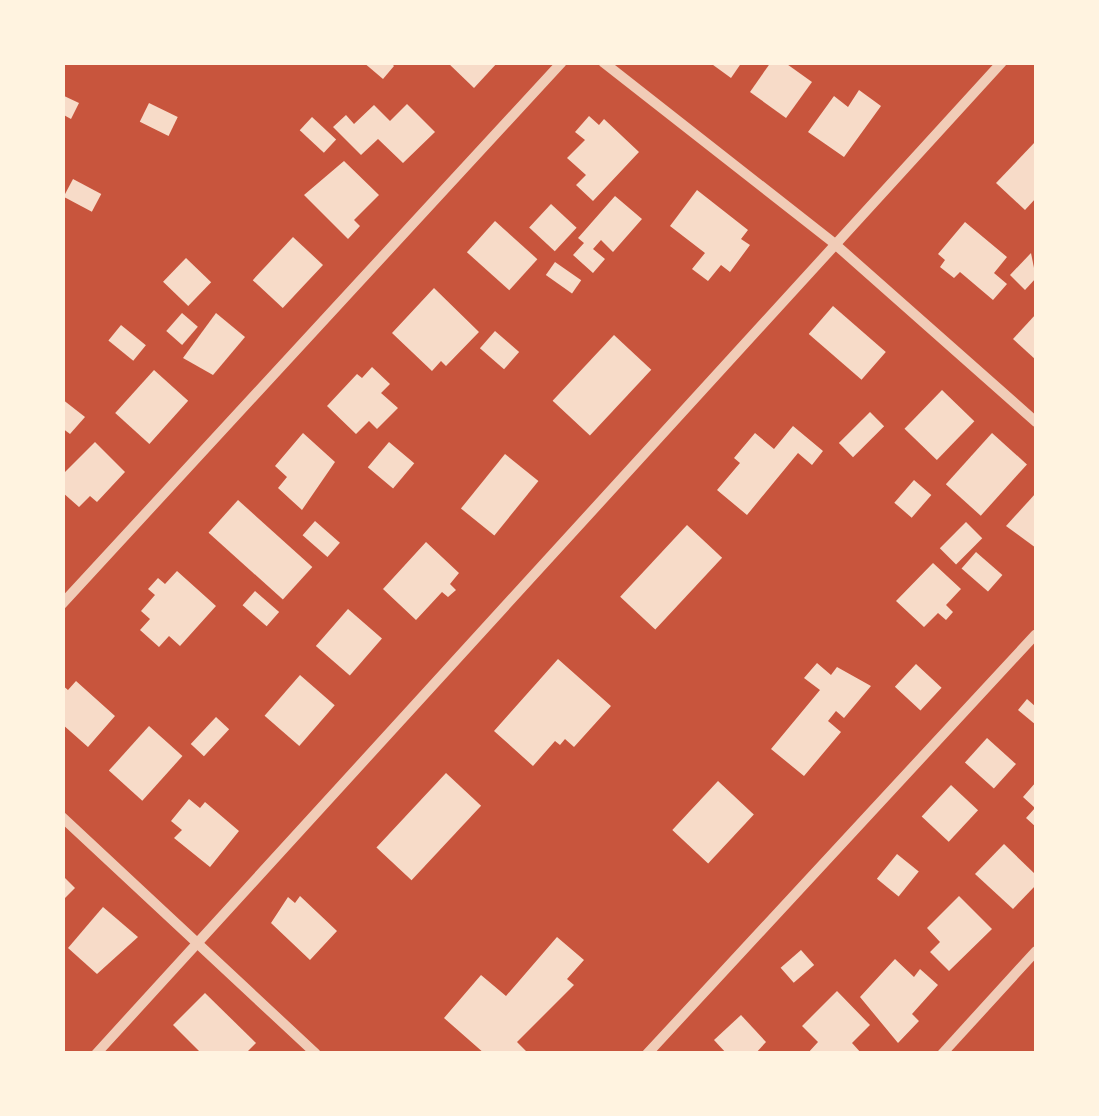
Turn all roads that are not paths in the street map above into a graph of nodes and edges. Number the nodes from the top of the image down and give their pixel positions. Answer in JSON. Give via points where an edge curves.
{"nodes":[{"id":1,"x":562,"y":62,"type":"edge"},
{"id":2,"x":603,"y":62,"type":"edge"},
{"id":3,"x":1002,"y":62,"type":"edge"},
{"id":4,"x":836,"y":244,"type":"junction"},
{"id":5,"x":1036,"y":422,"type":"edge"},
{"id":6,"x":62,"y":604,"type":"edge"},
{"id":7,"x":1036,"y":634,"type":"edge"},
{"id":8,"x":62,"y":817,"type":"edge"},
{"id":9,"x":199,"y":942,"type":"junction"},
{"id":10,"x":1036,"y":951,"type":"edge"},
{"id":11,"x":96,"y":1054,"type":"edge"},
{"id":12,"x":316,"y":1054,"type":"edge"},
{"id":13,"x":647,"y":1054,"type":"edge"},
{"id":14,"x":942,"y":1054,"type":"edge"}],
"edges":[{"from":1,"to":6,"type":"street"},
{"from":2,"to":4,"type":"street"},
{"from":3,"to":4,"type":"street"},
{"from":4,"to":5,"type":"street"},
{"from":4,"to":9,"type":"street"},
{"from":7,"to":13,"type":"street"},
{"from":8,"to":9,"type":"street"},
{"from":9,"to":11,"type":"street"},
{"from":9,"to":12,"type":"street"},
{"from":10,"to":14,"type":"street"}]}
